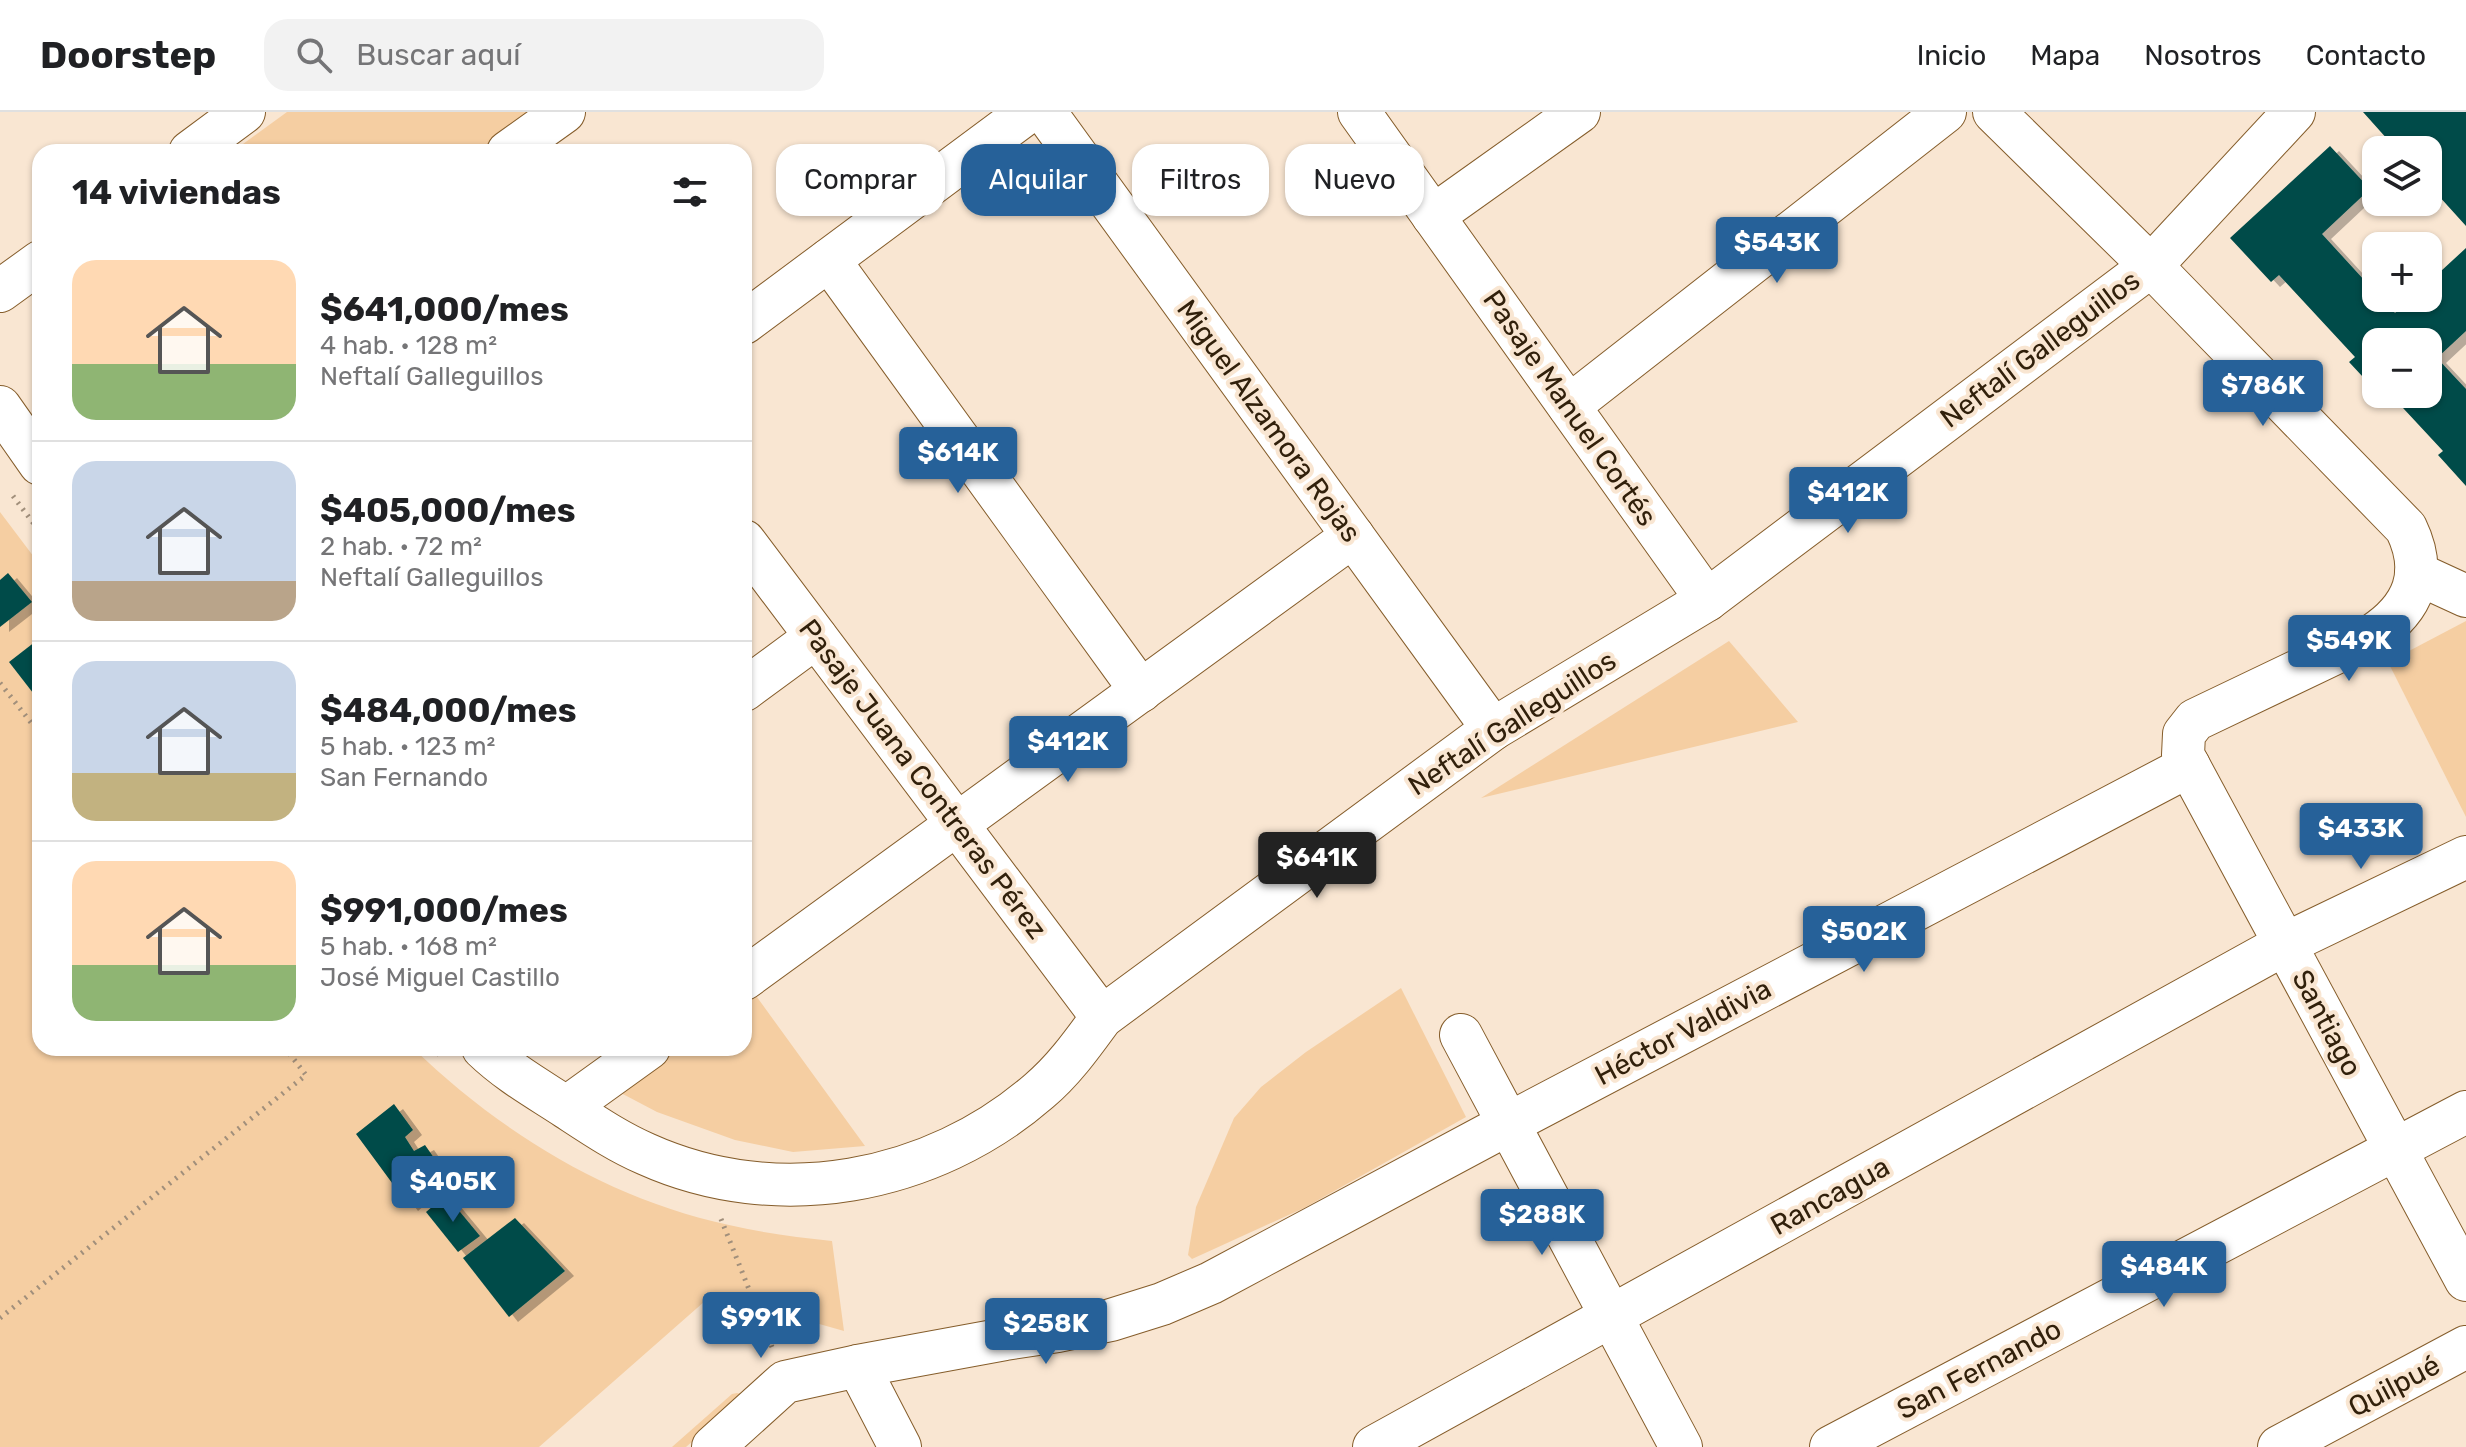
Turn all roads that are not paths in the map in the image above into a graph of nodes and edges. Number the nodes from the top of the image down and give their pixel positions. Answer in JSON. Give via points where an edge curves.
{"nodes":[{"id":1,"x":244,"y":112,"type":"edge"},
{"id":2,"x":564,"y":112,"type":"edge"},
{"id":3,"x":1028,"y":112,"type":"edge"},
{"id":4,"x":1045,"y":112,"type":"edge"},
{"id":5,"x":1359,"y":112,"type":"edge"},
{"id":6,"x":1579,"y":112,"type":"edge"},
{"id":7,"x":1945,"y":112,"type":"edge"},
{"id":8,"x":1994,"y":112,"type":"edge"},
{"id":9,"x":2294,"y":112,"type":"edge"},
{"id":10,"x":201,"y":144,"type":"edge"},
{"id":11,"x":519,"y":144,"type":"edge"},
{"id":12,"x":1433,"y":216,"type":"junction"},
{"id":13,"x":829,"y":260,"type":"junction"},
{"id":14,"x":2151,"y":266,"type":"junction"},
{"id":15,"x":32,"y":268,"type":"edge"},
{"id":16,"x":0,"y":291,"type":"edge"},
{"id":17,"x":752,"y":317,"type":"edge"},
{"id":18,"x":1569,"y":406,"type":"junction"},
{"id":19,"x":0,"y":407,"type":"edge"},
{"id":20,"x":32,"y":453,"type":"edge"},
{"id":21,"x":1353,"y":536,"type":"junction"},
{"id":22,"x":752,"y":552,"type":"edge"},
{"id":23,"x":2416,"y":573,"type":"junction"},
{"id":24,"x":2466,"y":596,"type":"edge"},
{"id":25,"x":1707,"y":600,"type":"junction"},
{"id":26,"x":816,"y":637,"type":"junction"},
{"id":27,"x":752,"y":684,"type":"edge"},
{"id":28,"x":1141,"y":691,"type":"junction"},
{"id":29,"x":1493,"y":729,"type":"junction"},
{"id":30,"x":2189,"y":766,"type":"junction"},
{"id":31,"x":957,"y":824,"type":"junction"},
{"id":32,"x":2466,"y":857,"type":"edge"},
{"id":33,"x":2285,"y":944,"type":"junction"},
{"id":34,"x":752,"y":973,"type":"edge"},
{"id":35,"x":1102,"y":1017,"type":"junction"},
{"id":36,"x":1461,"y":1035,"type":"dead end"},
{"id":37,"x":491,"y":1056,"type":"edge"},
{"id":38,"x":638,"y":1056,"type":"edge"},
{"id":39,"x":567,"y":1107,"type":"junction"},
{"id":40,"x":2466,"y":1112,"type":"edge"},
{"id":41,"x":1508,"y":1124,"type":"junction"},
{"id":42,"x":2396,"y":1150,"type":"junction"},
{"id":43,"x":2466,"y":1280,"type":"edge"},
{"id":44,"x":1612,"y":1317,"type":"junction"},
{"id":45,"x":2466,"y":1347,"type":"edge"},
{"id":46,"x":858,"y":1366,"type":"junction"},
{"id":47,"x":713,"y":1447,"type":"edge"},
{"id":48,"x":900,"y":1447,"type":"edge"},
{"id":49,"x":1374,"y":1447,"type":"edge"},
{"id":50,"x":1681,"y":1447,"type":"edge"},
{"id":51,"x":1831,"y":1447,"type":"edge"},
{"id":52,"x":2279,"y":1447,"type":"edge"}],
"edges":[{"from":1,"to":10,"type":"street"},
{"from":2,"to":11,"type":"street"},
{"from":3,"to":13,"type":"street"},
{"from":4,"to":21,"type":"street","name":"Miguel Alzamora Rojas"},
{"from":5,"to":12,"type":"street","name":"Pasaje Manuel Cortés"},
{"from":6,"to":12,"type":"street"},
{"from":7,"to":18,"type":"street"},
{"from":8,"to":14,"type":"street"},
{"from":9,"to":14,"type":"street","name":"Neftalí Galleguillos"},
{"from":12,"to":18,"type":"street","name":"Pasaje Manuel Cortés"},
{"from":13,"to":17,"type":"street"},
{"from":13,"to":28,"type":"street"},
{"from":14,"to":23,"type":"street","via":[[2202,309],[2388,503],[2411,539]]},
{"from":14,"to":25,"type":"street","name":"Neftalí Galleguillos"},
{"from":15,"to":16,"type":"street"},
{"from":18,"to":25,"type":"street","name":"Pasaje Manuel Cortés"},
{"from":19,"to":20,"type":"street"},
{"from":21,"to":28,"type":"street"},
{"from":21,"to":29,"type":"street","name":"Miguel Alzamora Rojas"},
{"from":22,"to":26,"type":"street","name":"Pasaje Juana Contreras Pérez"},
{"from":23,"to":24,"type":"street"},
{"from":23,"to":30,"type":"street","via":[[2403,610],[2373,635],[2195,720],[2182,742]]},
{"from":25,"to":29,"type":"street","name":"Neftalí Galleguillos"},
{"from":26,"to":27,"type":"street"},
{"from":26,"to":31,"type":"street","name":"Pasaje Juana Contreras Pérez"},
{"from":28,"to":31,"type":"street"},
{"from":29,"to":35,"type":"street","name":"Neftalí Galleguillos"},
{"from":30,"to":33,"type":"street","name":"Santiago"},
{"from":30,"to":41,"type":"street","name":"Héctor Valdivia"},
{"from":31,"to":34,"type":"street"},
{"from":31,"to":35,"type":"street","name":"Pasaje Juana Contreras Pérez"},
{"from":32,"to":33,"type":"street","name":"Rancagua"},
{"from":33,"to":42,"type":"street","name":"Santiago"},
{"from":33,"to":44,"type":"street","name":"Rancagua"},
{"from":35,"to":39,"type":"street","name":"Neftalí Galleguillos","via":[[1041,1090],[1004,1120],[920,1163],[828,1184],[735,1181],[690,1171],[605,1133]]},
{"from":36,"to":41,"type":"street"},
{"from":37,"to":39,"type":"street","name":"Neftalí Galleguillos"},
{"from":38,"to":39,"type":"street"},
{"from":40,"to":42,"type":"street","name":"San Fernando"},
{"from":41,"to":44,"type":"street"},
{"from":41,"to":46,"type":"street","name":"Héctor Valdivia","via":[[1162,1304],[1058,1331]]},
{"from":42,"to":43,"type":"street","name":"Santiago"},
{"from":42,"to":51,"type":"street","name":"San Fernando"},
{"from":44,"to":49,"type":"street","name":"Rancagua"},
{"from":44,"to":50,"type":"street"},
{"from":45,"to":52,"type":"street","name":"Quilpué"},
{"from":46,"to":47,"type":"street","name":"Héctor Valdivia","via":[[785,1382]]},
{"from":46,"to":48,"type":"street"}]}
